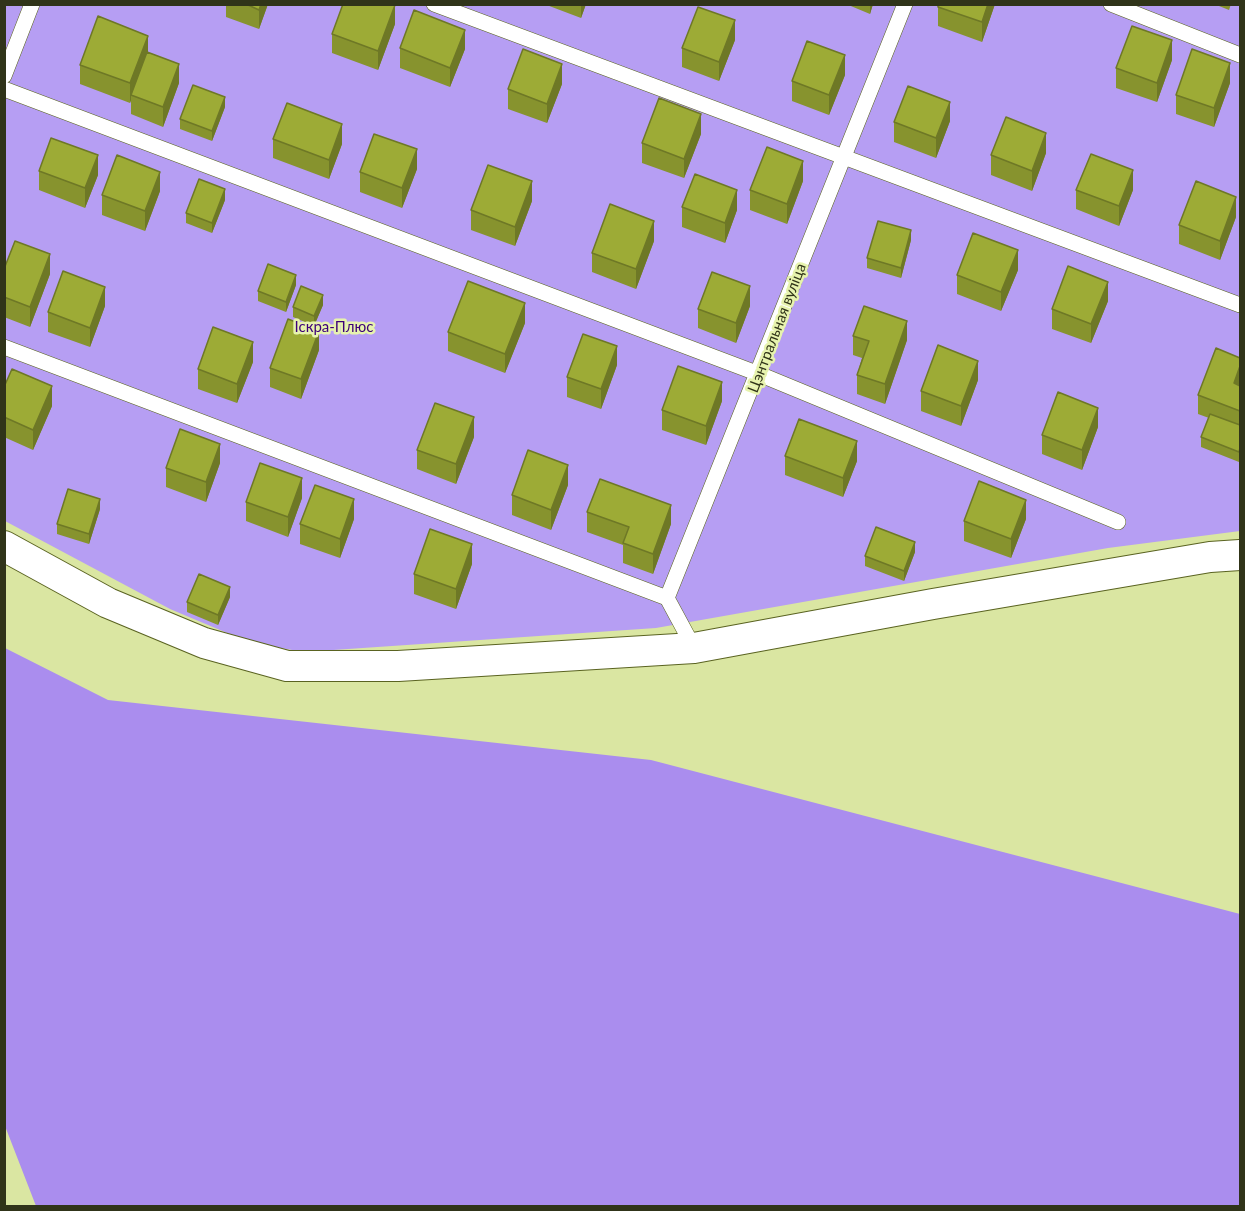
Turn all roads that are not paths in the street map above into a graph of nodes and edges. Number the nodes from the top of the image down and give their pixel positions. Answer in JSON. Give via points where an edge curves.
{"nodes":[{"id":1,"x":32,"y":4,"type":"edge"},
{"id":2,"x":434,"y":4,"type":"edge"},
{"id":3,"x":905,"y":4,"type":"edge"},
{"id":4,"x":1111,"y":4,"type":"edge"},
{"id":5,"x":1240,"y":55,"type":"edge"},
{"id":6,"x":4,"y":76,"type":"edge"},
{"id":7,"x":4,"y":89,"type":"edge"},
{"id":8,"x":844,"y":156,"type":"junction"},
{"id":9,"x":1240,"y":305,"type":"edge"},
{"id":10,"x":4,"y":348,"type":"edge"},
{"id":11,"x":759,"y":374,"type":"junction"},
{"id":12,"x":1118,"y":522,"type":"dead end"},
{"id":13,"x":4,"y":546,"type":"edge"},
{"id":14,"x":1240,"y":555,"type":"edge"},
{"id":15,"x":667,"y":598,"type":"junction"},
{"id":16,"x":694,"y":648,"type":"junction"}],
"edges":[{"from":1,"to":6,"type":"lane"},
{"from":2,"to":8,"type":"lane"},
{"from":3,"to":8,"type":"lane","name":"Цэнтральная вуліца"},
{"from":4,"to":5,"type":"lane"},
{"from":7,"to":11,"type":"lane"},
{"from":8,"to":9,"type":"lane"},
{"from":8,"to":11,"type":"lane","name":"Цэнтральная вуліца"},
{"from":10,"to":15,"type":"lane"},
{"from":11,"to":12,"type":"lane"},
{"from":11,"to":15,"type":"lane","name":"Цэнтральная вуліца"},
{"from":13,"to":16,"type":"street","via":[[108,603],[204,644],[287,666],[398,666]]},
{"from":14,"to":16,"type":"street","via":[[933,604]]},
{"from":15,"to":16,"type":"lane"}]}
